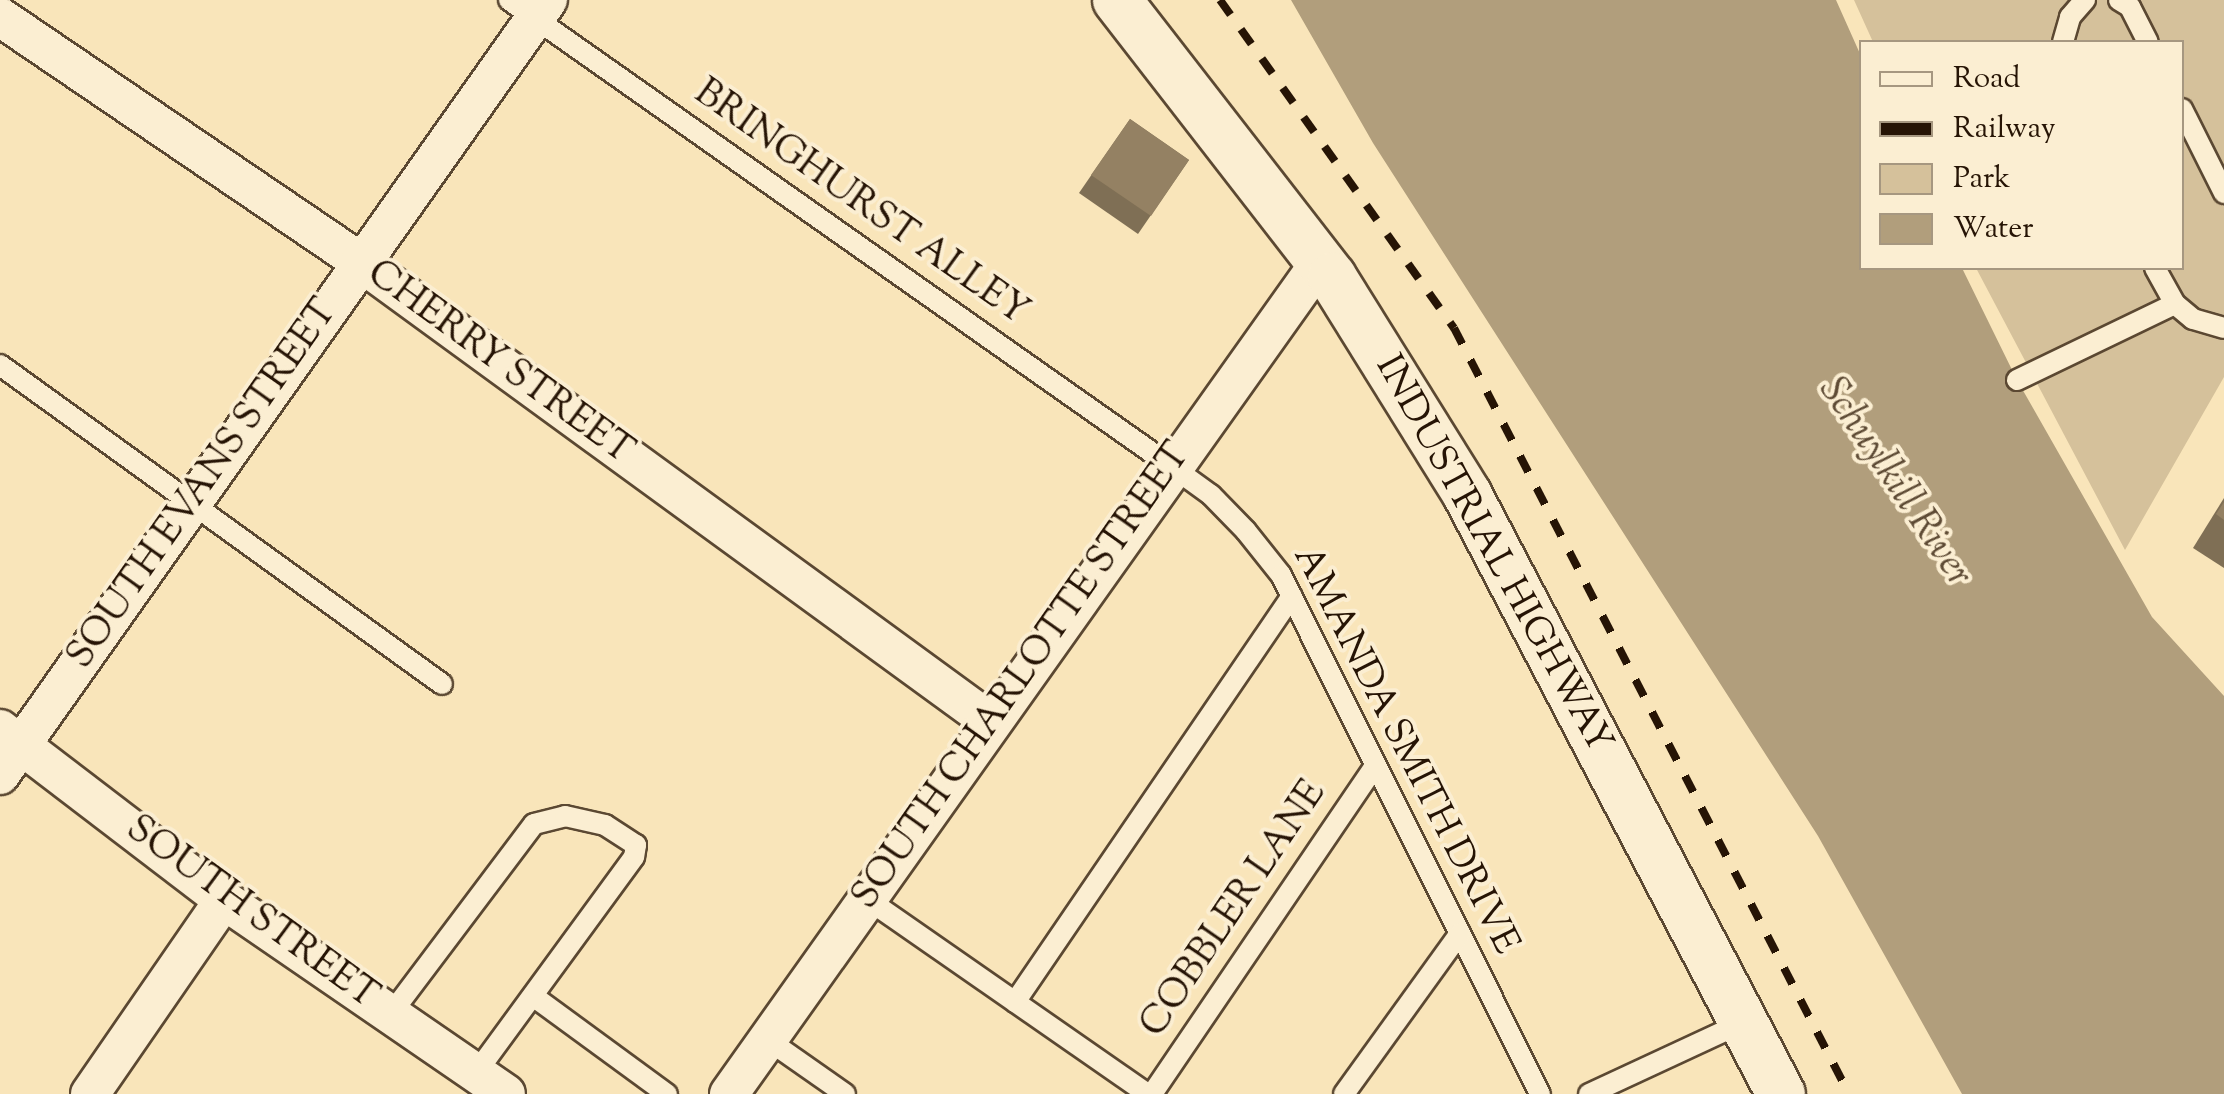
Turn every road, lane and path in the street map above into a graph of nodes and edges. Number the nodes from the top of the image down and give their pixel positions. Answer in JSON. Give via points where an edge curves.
{"nodes":[{"id":1,"x":1117,"y":0,"type":"edge"},
{"id":2,"x":2085,"y":0,"type":"edge"},
{"id":3,"x":2119,"y":0,"type":"edge"},
{"id":4,"x":531,"y":6,"type":"edge"},
{"id":5,"x":0,"y":16,"type":"edge"},
{"id":6,"x":2063,"y":40,"type":"edge"},
{"id":7,"x":2147,"y":40,"type":"edge"},
{"id":8,"x":2184,"y":114,"type":"edge"},
{"id":9,"x":2224,"y":193,"type":"edge"},
{"id":10,"x":360,"y":262,"type":"junction"},
{"id":11,"x":1320,"y":262,"type":"junction"},
{"id":12,"x":2155,"y":270,"type":"edge"},
{"id":13,"x":2175,"y":304,"type":"junction"},
{"id":14,"x":2224,"y":328,"type":"edge"},
{"id":15,"x":0,"y":365,"type":"edge"},
{"id":16,"x":2018,"y":380,"type":"dead end"},
{"id":17,"x":1171,"y":466,"type":"junction"},
{"id":18,"x":194,"y":501,"type":"junction"},
{"id":19,"x":1292,"y":596,"type":"junction"},
{"id":20,"x":442,"y":684,"type":"dead end"},
{"id":21,"x":991,"y":722,"type":"junction"},
{"id":22,"x":11,"y":736,"type":"edge"},
{"id":23,"x":1376,"y":765,"type":"junction"},
{"id":24,"x":0,"y":775,"type":"edge"},
{"id":25,"x":866,"y":899,"type":"junction"},
{"id":26,"x":224,"y":900,"type":"junction"},
{"id":27,"x":1460,"y":933,"type":"junction"},
{"id":28,"x":533,"y":996,"type":"junction"},
{"id":29,"x":1014,"y":1002,"type":"junction"},
{"id":30,"x":390,"y":1015,"type":"junction"},
{"id":31,"x":1744,"y":1022,"type":"junction"},
{"id":32,"x":768,"y":1040,"type":"junction"},
{"id":33,"x":491,"y":1084,"type":"edge"},
{"id":34,"x":90,"y":1094,"type":"edge"},
{"id":35,"x":667,"y":1094,"type":"edge"},
{"id":36,"x":730,"y":1094,"type":"edge"},
{"id":37,"x":845,"y":1094,"type":"edge"},
{"id":38,"x":1150,"y":1094,"type":"edge"},
{"id":39,"x":1344,"y":1094,"type":"edge"},
{"id":40,"x":1540,"y":1094,"type":"edge"},
{"id":41,"x":1589,"y":1094,"type":"edge"},
{"id":42,"x":1781,"y":1094,"type":"edge"}],
"edges":[{"from":1,"to":11,"type":"street","name":"INDUSTRIAL HIGHWAY"},
{"from":2,"to":6,"type":"lane"},
{"from":3,"to":7,"type":"lane","via":[[2130,7]]},
{"from":4,"to":10,"type":"street","name":"SOUTH EVANS STREET"},
{"from":4,"to":17,"type":"lane","name":"BRINGHURST ALLEY"},
{"from":5,"to":10,"type":"street","name":"CHERRY STREET"},
{"from":8,"to":9,"type":"lane"},
{"from":10,"to":18,"type":"street","name":"SOUTH EVANS STREET"},
{"from":10,"to":21,"type":"street","name":"CHERRY STREET"},
{"from":11,"to":17,"type":"street","name":"SOUTH CHARLOTTE STREET"},
{"from":11,"to":31,"type":"street","name":"INDUSTRIAL HIGHWAY","via":[[1466,494]]},
{"from":12,"to":13,"type":"lane"},
{"from":13,"to":14,"type":"lane","via":[[2192,320]]},
{"from":13,"to":16,"type":"lane"},
{"from":15,"to":18,"type":"lane"},
{"from":17,"to":19,"type":"lane","name":"AMANDA SMITH DRIVE","via":[[1246,531]]},
{"from":17,"to":21,"type":"street","name":"SOUTH CHARLOTTE STREET"},
{"from":18,"to":20,"type":"lane"},
{"from":18,"to":22,"type":"street","name":"SOUTH EVANS STREET"},
{"from":19,"to":23,"type":"lane","name":"AMANDA SMITH DRIVE"},
{"from":19,"to":29,"type":"lane"},
{"from":21,"to":25,"type":"street","name":"SOUTH CHARLOTTE STREET"},
{"from":22,"to":24,"type":"street","name":"SOUTH EVANS STREET"},
{"from":22,"to":26,"type":"street","name":"SOUTH STREET"},
{"from":23,"to":27,"type":"lane","name":"AMANDA SMITH DRIVE"},
{"from":23,"to":38,"type":"lane","name":"COBBLER LANE"},
{"from":25,"to":29,"type":"lane"},
{"from":25,"to":32,"type":"street","name":"SOUTH CHARLOTTE STREET"},
{"from":26,"to":30,"type":"street","name":"SOUTH STREET"},
{"from":26,"to":34,"type":"street"},
{"from":27,"to":39,"type":"lane"},
{"from":27,"to":40,"type":"lane","name":"AMANDA SMITH DRIVE"},
{"from":28,"to":30,"type":"lane","via":[[634,857],[636,845],[605,825],[565,816],[534,824]]},
{"from":28,"to":33,"type":"lane"},
{"from":28,"to":35,"type":"lane"},
{"from":29,"to":38,"type":"lane"},
{"from":30,"to":33,"type":"street","name":"SOUTH STREET"},
{"from":31,"to":41,"type":"lane"},
{"from":31,"to":42,"type":"street","name":"INDUSTRIAL HIGHWAY"},
{"from":32,"to":36,"type":"street","name":"SOUTH CHARLOTTE STREET"},
{"from":32,"to":37,"type":"lane"}]}
